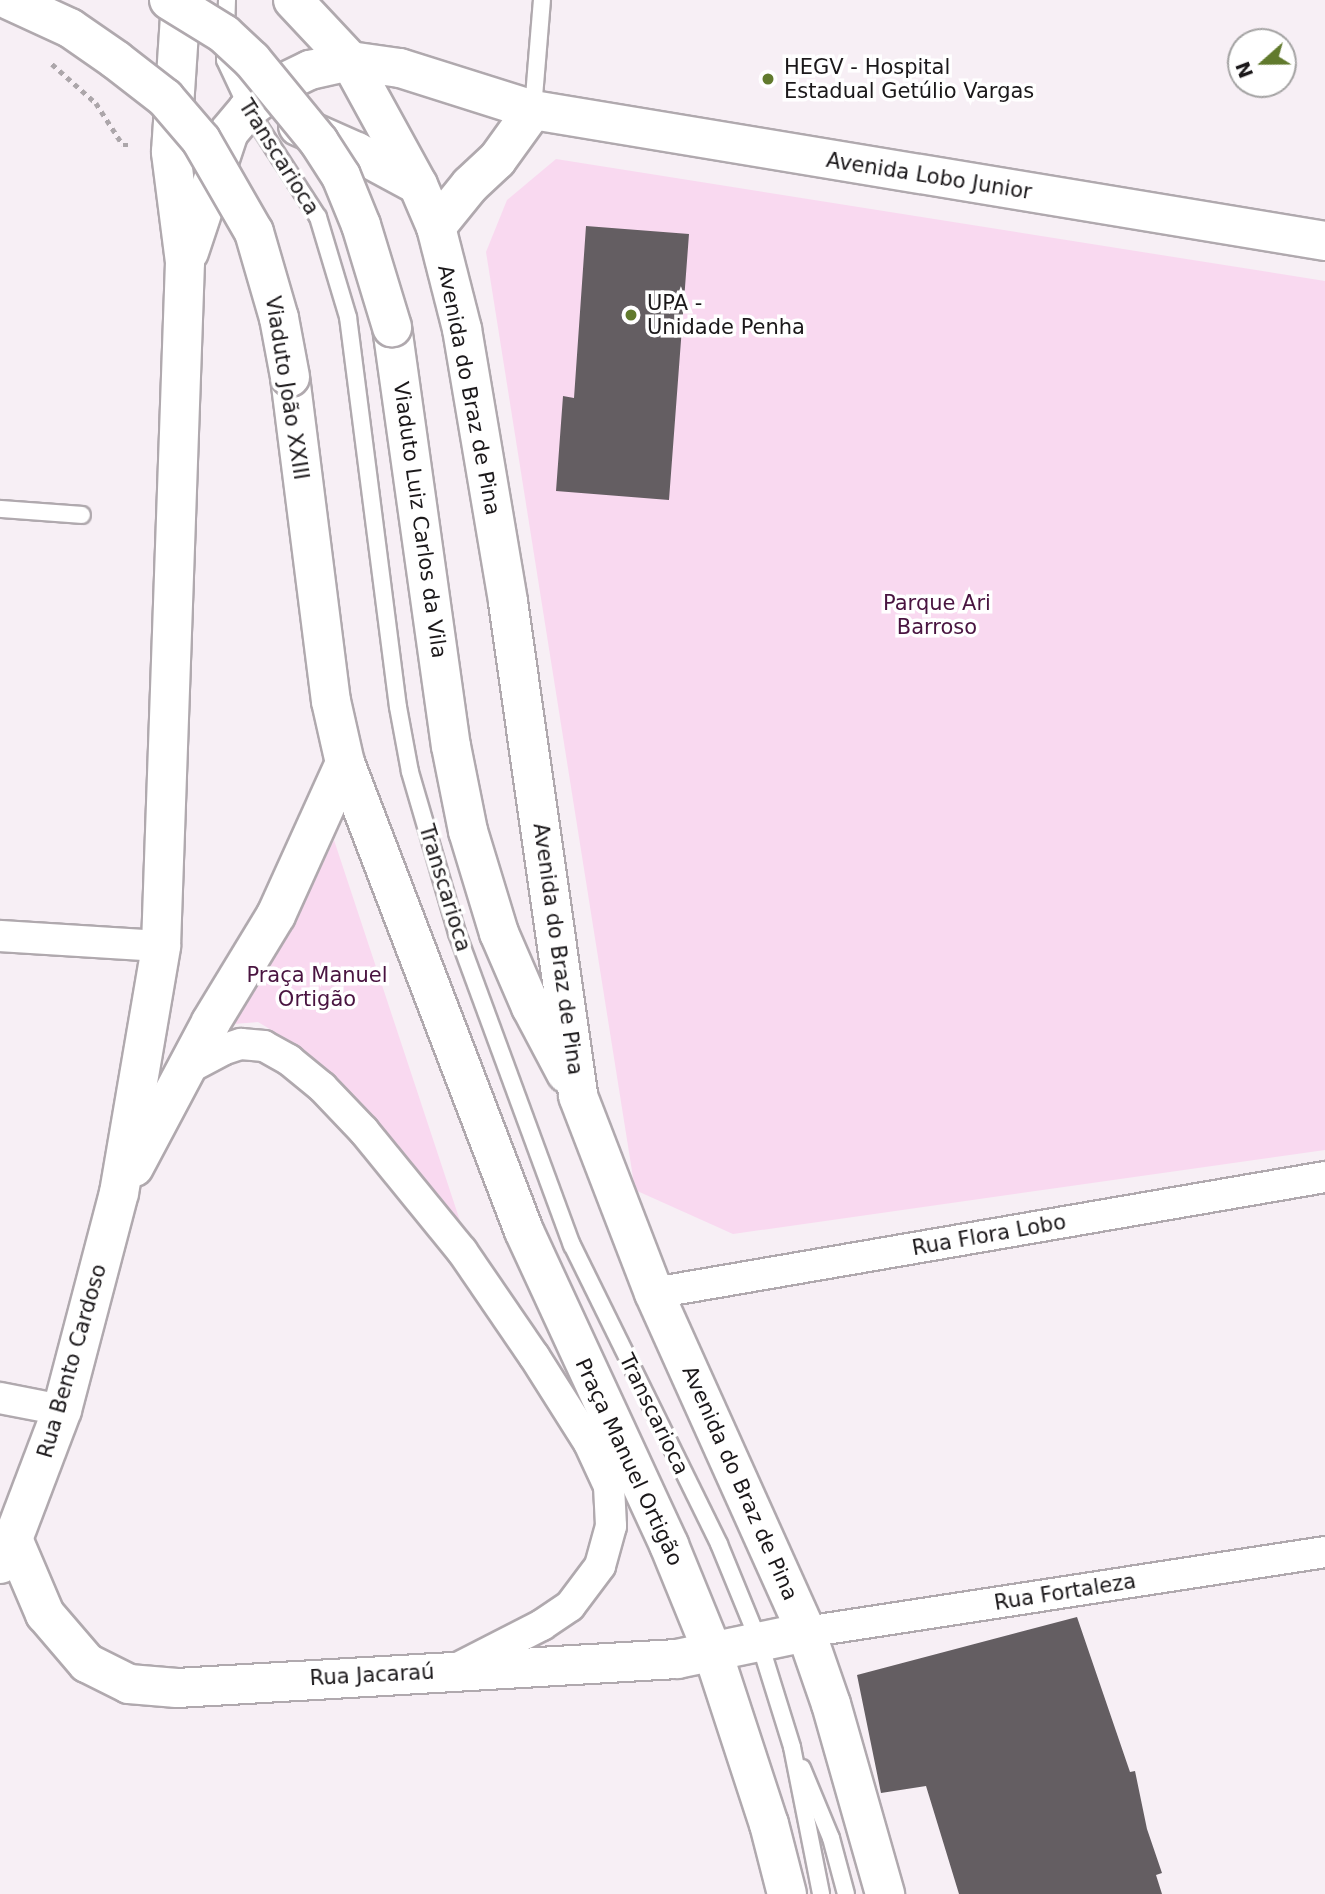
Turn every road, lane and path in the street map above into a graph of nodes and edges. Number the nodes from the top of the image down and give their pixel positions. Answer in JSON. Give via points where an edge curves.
{"nodes":[{"id":1,"x":9,"y":0,"type":"edge"},
{"id":2,"x":169,"y":0,"type":"edge"},
{"id":3,"x":181,"y":0,"type":"edge"},
{"id":4,"x":227,"y":0,"type":"edge"},
{"id":5,"x":293,"y":0,"type":"edge"},
{"id":6,"x":542,"y":0,"type":"edge"},
{"id":7,"x":350,"y":61,"type":"junction"},
{"id":8,"x":533,"y":110,"type":"junction"},
{"id":9,"x":245,"y":121,"type":"junction"},
{"id":10,"x":418,"y":185,"type":"junction"},
{"id":11,"x":436,"y":227,"type":"junction"},
{"id":12,"x":1325,"y":241,"type":"edge"},
{"id":13,"x":185,"y":262,"type":"junction"},
{"id":14,"x":0,"y":509,"type":"edge"},
{"id":15,"x":82,"y":515,"type":"dead end"},
{"id":16,"x":345,"y":763,"type":"junction"},
{"id":17,"x":0,"y":936,"type":"edge"},
{"id":18,"x":161,"y":946,"type":"junction"},
{"id":19,"x":187,"y":1069,"type":"junction"},
{"id":20,"x":578,"y":1097,"type":"junction"},
{"id":21,"x":1325,"y":1177,"type":"edge"},
{"id":22,"x":119,"y":1193,"type":"junction"},
{"id":23,"x":654,"y":1293,"type":"junction"},
{"id":24,"x":0,"y":1398,"type":"edge"},
{"id":25,"x":62,"y":1410,"type":"junction"},
{"id":26,"x":7,"y":1552,"type":"edge"},
{"id":27,"x":1325,"y":1552,"type":"edge"},
{"id":28,"x":806,"y":1632,"type":"junction"},
{"id":29,"x":760,"y":1644,"type":"junction"},
{"id":30,"x":713,"y":1653,"type":"junction"},
{"id":31,"x":452,"y":1671,"type":"junction"},
{"id":32,"x":792,"y":1747,"type":"junction"},
{"id":33,"x":787,"y":1894,"type":"edge"},
{"id":34,"x":821,"y":1894,"type":"edge"},
{"id":35,"x":846,"y":1894,"type":"edge"},
{"id":36,"x":886,"y":1894,"type":"edge"}],
"edges":[{"from":1,"to":16,"type":"main road","name":"Viaduto João XXIII","bridge":true,"via":[[69,28],[165,98],[201,140],[254,232],[290,377],[331,701]]},
{"from":2,"to":20,"type":"main road","name":"Viaduto Luiz Carlos da Vila","bridge":true,"via":[[223,34],[253,61],[319,142],[341,176],[361,225],[392,327],[451,746],[468,831],[499,933]]},
{"from":3,"to":13,"type":"main road","via":[[171,152]]},
{"from":4,"to":9,"type":"lane","name":"Transcarioca","via":[[225,60]]},
{"from":5,"to":7,"type":"main road","name":"Avenida do Braz de Pina"},
{"from":6,"to":8,"type":"lane"},
{"from":7,"to":8,"type":"main road","name":"Avenida Lobo Junior","via":[[400,68]]},
{"from":7,"to":9,"type":"main road","via":[[297,76]]},
{"from":7,"to":10,"type":"main road","name":"Avenida do Braz de Pina"},
{"from":8,"to":11,"type":"main road","via":[[497,160]]},
{"from":8,"to":12,"type":"main road","name":"Avenida Lobo Junior"},
{"from":9,"to":10,"type":"main road","via":[[291,123]]},
{"from":9,"to":13,"type":"main road"},
{"from":9,"to":29,"type":"lane","name":"Transcarioca","via":[[318,217],[348,317],[398,708],[410,772],[457,933],[572,1245],[719,1544]]},
{"from":10,"to":11,"type":"main road","name":"Avenida do Braz de Pina"},
{"from":11,"to":20,"type":"main road","name":"Avenida do Braz de Pina","via":[[462,329],[509,602]]},
{"from":13,"to":18,"type":"main road"},
{"from":14,"to":15,"type":"lane"},
{"from":16,"to":19,"type":"main road","via":[[276,915]]},
{"from":16,"to":30,"type":"main road","name":"Praça Manuel Ortigão","via":[[524,1231]]},
{"from":17,"to":18,"type":"street"},
{"from":18,"to":22,"type":"main road"},
{"from":19,"to":22,"type":"main road"},
{"from":19,"to":31,"type":"street","via":[[241,1044],[264,1046],[322,1087],[364,1131],[461,1251],[589,1443],[608,1486],[611,1526],[600,1566],[570,1606]]},
{"from":20,"to":23,"type":"main road","name":"Avenida do Braz de Pina"},
{"from":21,"to":23,"type":"street","name":"Rua Flora Lobo"},
{"from":22,"to":25,"type":"main road","name":"Rua Bento Cardoso"},
{"from":23,"to":28,"type":"main road","name":"Avenida do Braz de Pina"},
{"from":24,"to":25,"type":"street"},
{"from":25,"to":26,"type":"main road","name":"Rua Bento Cardoso"},
{"from":26,"to":31,"type":"main road","name":"Rua Jacaraú","via":[[45,1614],[87,1663],[129,1684],[177,1688]]},
{"from":27,"to":28,"type":"street","name":"Rua Fortaleza"},
{"from":28,"to":29,"type":"main road","name":"Rua Jacaraú"},
{"from":28,"to":36,"type":"main road","name":"Avenida do Braz de Pina"},
{"from":29,"to":30,"type":"main road","name":"Rua Jacaraú"},
{"from":29,"to":32,"type":"lane","name":"Transcarioca"},
{"from":30,"to":31,"type":"main road","name":"Rua Jacaraú","via":[[677,1659]]},
{"from":30,"to":33,"type":"main road"},
{"from":32,"to":34,"type":"lane","name":"Transcarioca"},
{"from":32,"to":35,"type":"lane","name":"Transcarioca","via":[[831,1838]]}]}
